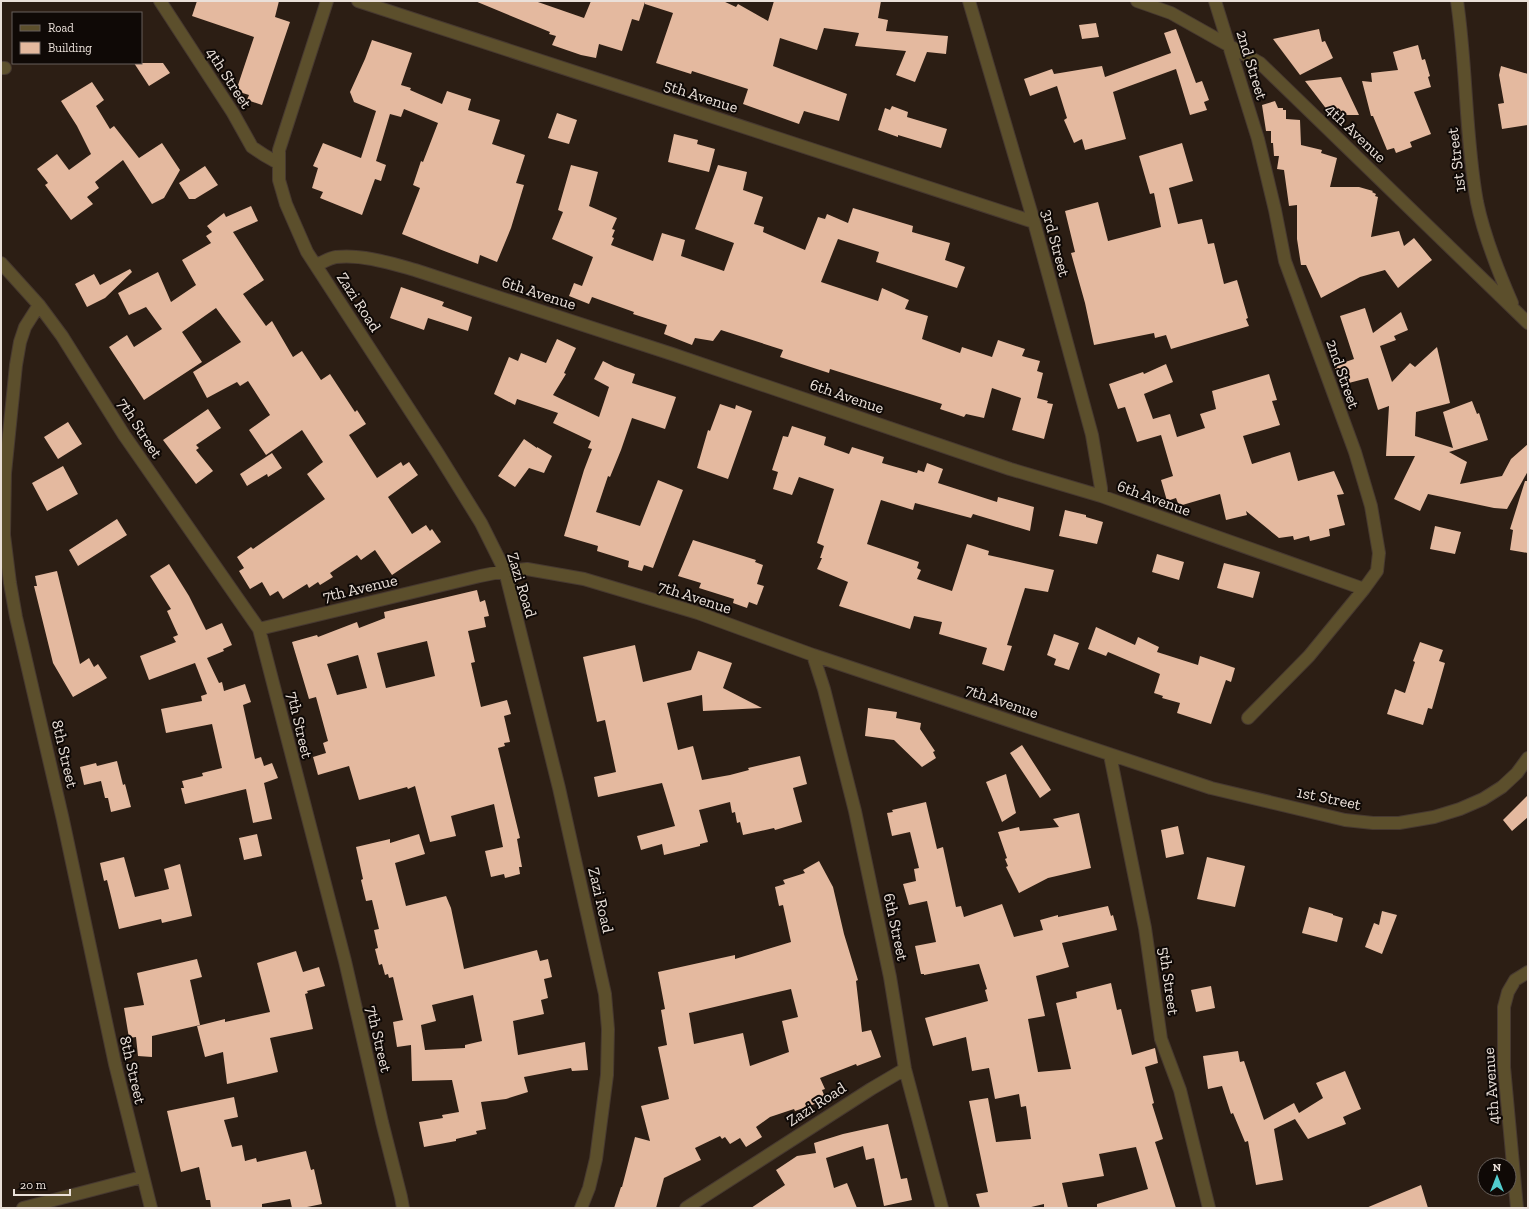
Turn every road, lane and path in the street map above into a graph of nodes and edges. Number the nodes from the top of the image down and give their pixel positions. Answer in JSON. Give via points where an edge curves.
{"nodes":[{"id":1,"x":160,"y":1,"type":"edge"},
{"id":2,"x":327,"y":1,"type":"edge"},
{"id":3,"x":358,"y":1,"type":"edge"},
{"id":4,"x":969,"y":1,"type":"edge"},
{"id":5,"x":1137,"y":1,"type":"edge"},
{"id":6,"x":1215,"y":1,"type":"edge"},
{"id":7,"x":1457,"y":1,"type":"edge"},
{"id":8,"x":1229,"y":46,"type":"junction"},
{"id":9,"x":278,"y":162,"type":"junction"},
{"id":10,"x":1034,"y":222,"type":"junction"},
{"id":11,"x":1,"y":263,"type":"edge"},
{"id":12,"x":316,"y":265,"type":"junction"},
{"id":13,"x":39,"y":305,"type":"junction"},
{"id":14,"x":1515,"y":309,"type":"junction"},
{"id":15,"x":1528,"y":323,"type":"edge"},
{"id":16,"x":1101,"y":496,"type":"junction"},
{"id":17,"x":505,"y":570,"type":"junction"},
{"id":18,"x":1364,"y":589,"type":"junction"},
{"id":19,"x":259,"y":629,"type":"junction"},
{"id":20,"x":814,"y":654,"type":"junction"},
{"id":21,"x":1248,"y":718,"type":"dead end"},
{"id":22,"x":1110,"y":755,"type":"junction"},
{"id":23,"x":1528,"y":758,"type":"edge"},
{"id":24,"x":1528,"y":972,"type":"edge"},
{"id":25,"x":905,"y":1069,"type":"junction"},
{"id":26,"x":142,"y":1177,"type":"junction"},
{"id":27,"x":23,"y":1208,"type":"edge"},
{"id":28,"x":151,"y":1208,"type":"edge"},
{"id":29,"x":403,"y":1208,"type":"edge"},
{"id":30,"x":581,"y":1208,"type":"edge"},
{"id":31,"x":686,"y":1208,"type":"edge"},
{"id":32,"x":942,"y":1208,"type":"edge"},
{"id":33,"x":1209,"y":1208,"type":"edge"},
{"id":34,"x":1517,"y":1208,"type":"edge"}],
"edges":[{"from":1,"to":9,"type":"street","name":"4th Street","via":[[233,113],[252,147]]},
{"from":2,"to":9,"type":"street","name":"Zazi Road","via":[[279,150]]},
{"from":3,"to":10,"type":"street","name":"5th Avenue"},
{"from":4,"to":10,"type":"street","name":"3rd Street"},
{"from":5,"to":8,"type":"street","name":"4th Avenue","via":[[1171,13]]},
{"from":6,"to":8,"type":"street","name":"2nd Street"},
{"from":7,"to":14,"type":"street","name":"1st Street","via":[[1468,128],[1478,203],[1499,274]]},
{"from":8,"to":14,"type":"street","name":"4th Avenue","via":[[1260,63]]},
{"from":8,"to":18,"type":"street","name":"2nd Street","via":[[1258,139],[1286,261],[1355,452],[1371,506],[1379,553],[1377,571]]},
{"from":9,"to":12,"type":"street","name":"Zazi Road","via":[[286,204],[298,234]]},
{"from":10,"to":16,"type":"street","name":"3rd Street","via":[[1092,435]]},
{"from":11,"to":13,"type":"street","name":"7th Street"},
{"from":12,"to":16,"type":"street","name":"6th Avenue","via":[[334,257],[354,257],[415,270],[665,351],[1010,469]]},
{"from":12,"to":17,"type":"street","name":"Zazi Road","via":[[477,516]]},
{"from":13,"to":19,"type":"street","name":"7th Street","via":[[62,336],[124,435]]},
{"from":13,"to":26,"type":"street","name":"8th Street","via":[[25,327],[16,364],[6,473],[4,535],[16,617]]},
{"from":14,"to":15,"type":"street","name":"4th Avenue"},
{"from":16,"to":18,"type":"street","name":"6th Avenue"},
{"from":17,"to":19,"type":"street","name":"7th Avenue"},
{"from":17,"to":20,"type":"street","name":"7th Avenue","via":[[527,569],[584,579],[698,613]]},
{"from":17,"to":30,"type":"street","name":"Zazi Road","via":[[559,788],[606,994],[607,1075],[596,1159]]},
{"from":18,"to":21,"type":"street","name":"2nd Street","via":[[1309,656]]},
{"from":19,"to":29,"type":"street","name":"7th Street","via":[[345,961]]},
{"from":20,"to":22,"type":"street","name":"7th Avenue"},
{"from":20,"to":25,"type":"street","name":"6th Street","via":[[855,811],[890,977]]},
{"from":22,"to":23,"type":"street","name":"1st Street","via":[[1211,788],[1345,820],[1399,824],[1434,817],[1483,799],[1512,778]]},
{"from":22,"to":33,"type":"street","name":"5th Street","via":[[1145,928],[1161,1039],[1180,1090]]},
{"from":24,"to":34,"type":"street","name":"4th Avenue","via":[[1515,980],[1504,1007],[1504,1068]]},
{"from":25,"to":31,"type":"street","name":"Zazi Road"},
{"from":25,"to":32,"type":"street","name":"6th Street"},
{"from":26,"to":27,"type":"street"},
{"from":26,"to":28,"type":"street","name":"8th Street"}]}
